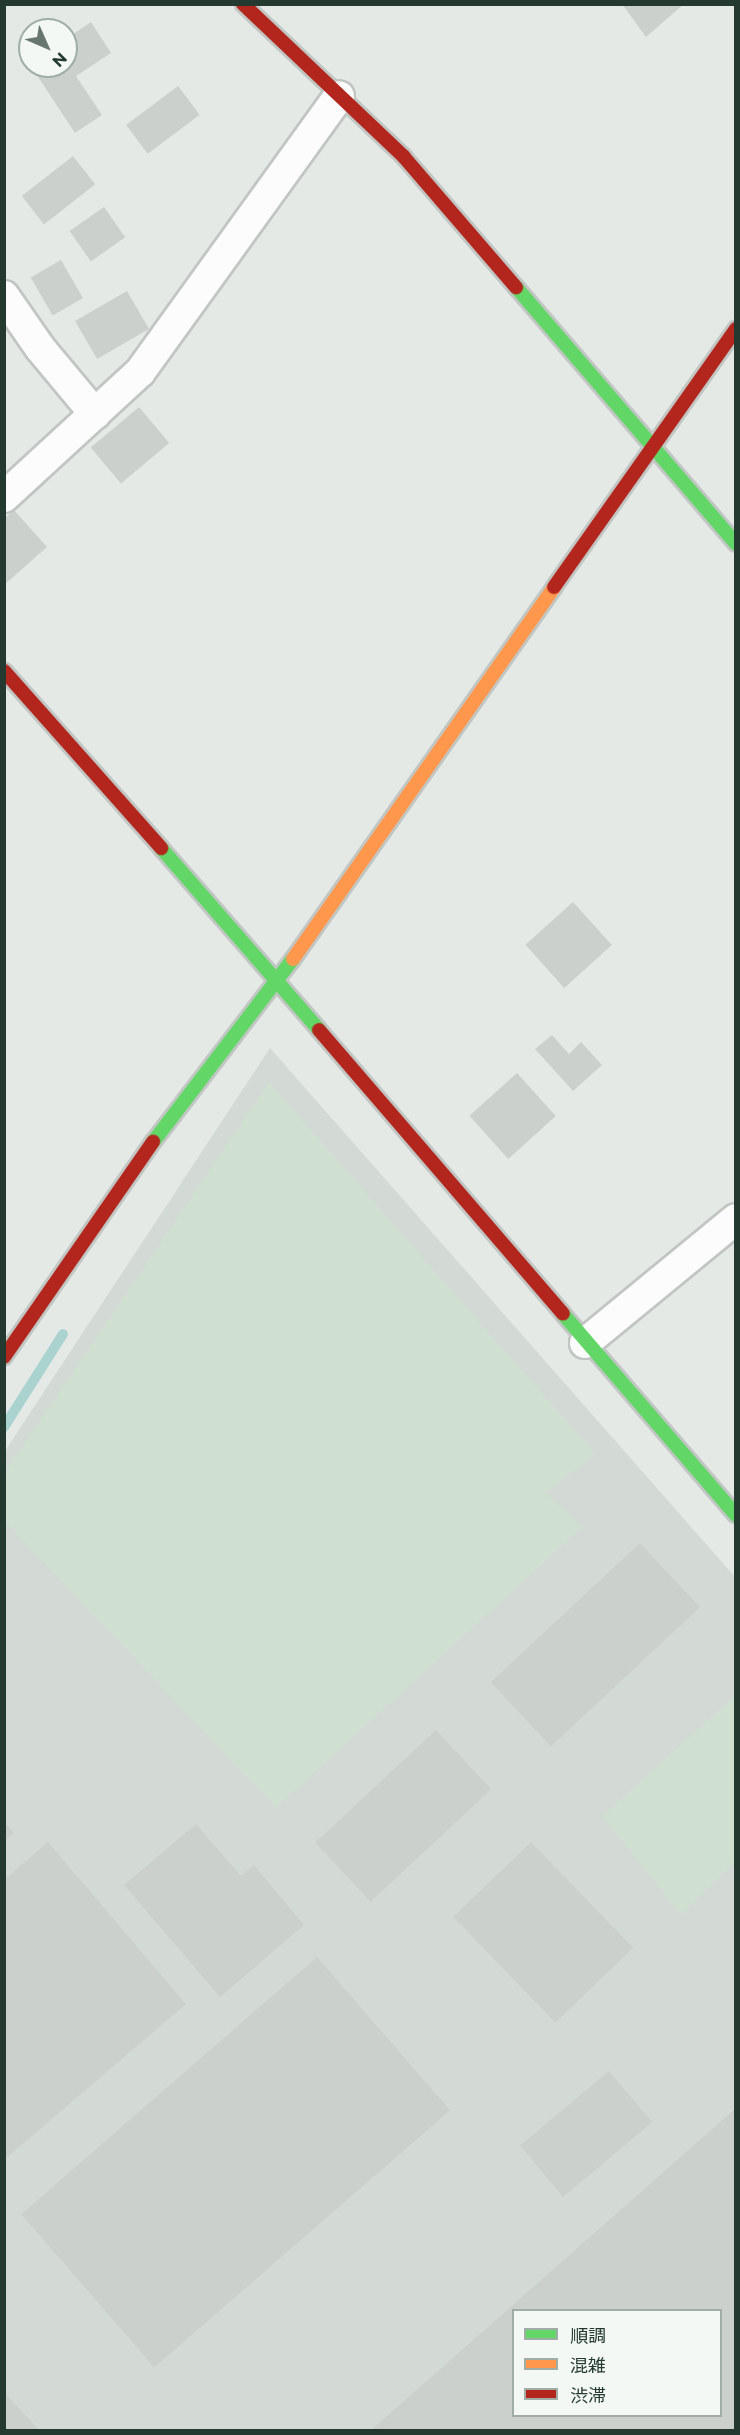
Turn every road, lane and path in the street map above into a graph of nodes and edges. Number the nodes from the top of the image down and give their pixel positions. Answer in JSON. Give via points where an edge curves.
{"nodes":[{"id":1,"x":243,"y":4,"type":"edge"},
{"id":2,"x":339,"y":96,"type":"junction"},
{"id":3,"x":4,"y":296,"type":"edge"},
{"id":4,"x":735,"y":329,"type":"edge"},
{"id":5,"x":95,"y":414,"type":"junction"},
{"id":6,"x":650,"y":448,"type":"junction"},
{"id":7,"x":4,"y":497,"type":"edge"},
{"id":8,"x":735,"y":544,"type":"edge"},
{"id":9,"x":4,"y":671,"type":"edge"},
{"id":10,"x":276,"y":983,"type":"junction"},
{"id":11,"x":735,"y":1219,"type":"edge"},
{"id":12,"x":585,"y":1343,"type":"junction"},
{"id":13,"x":4,"y":1357,"type":"edge"},
{"id":14,"x":735,"y":1515,"type":"edge"}],
"edges":[{"from":1,"to":2,"type":"street"},
{"from":2,"to":5,"type":"street","via":[[140,372]]},
{"from":2,"to":6,"type":"street","via":[[404,157]]},
{"from":3,"to":5,"type":"street","via":[[40,348]]},
{"from":4,"to":6,"type":"street"},
{"from":5,"to":7,"type":"street"},
{"from":6,"to":8,"type":"street"},
{"from":6,"to":10,"type":"street"},
{"from":9,"to":10,"type":"street"},
{"from":10,"to":12,"type":"street"},
{"from":10,"to":13,"type":"street","via":[[120,1185]]},
{"from":11,"to":12,"type":"street"},
{"from":12,"to":14,"type":"street"}]}
